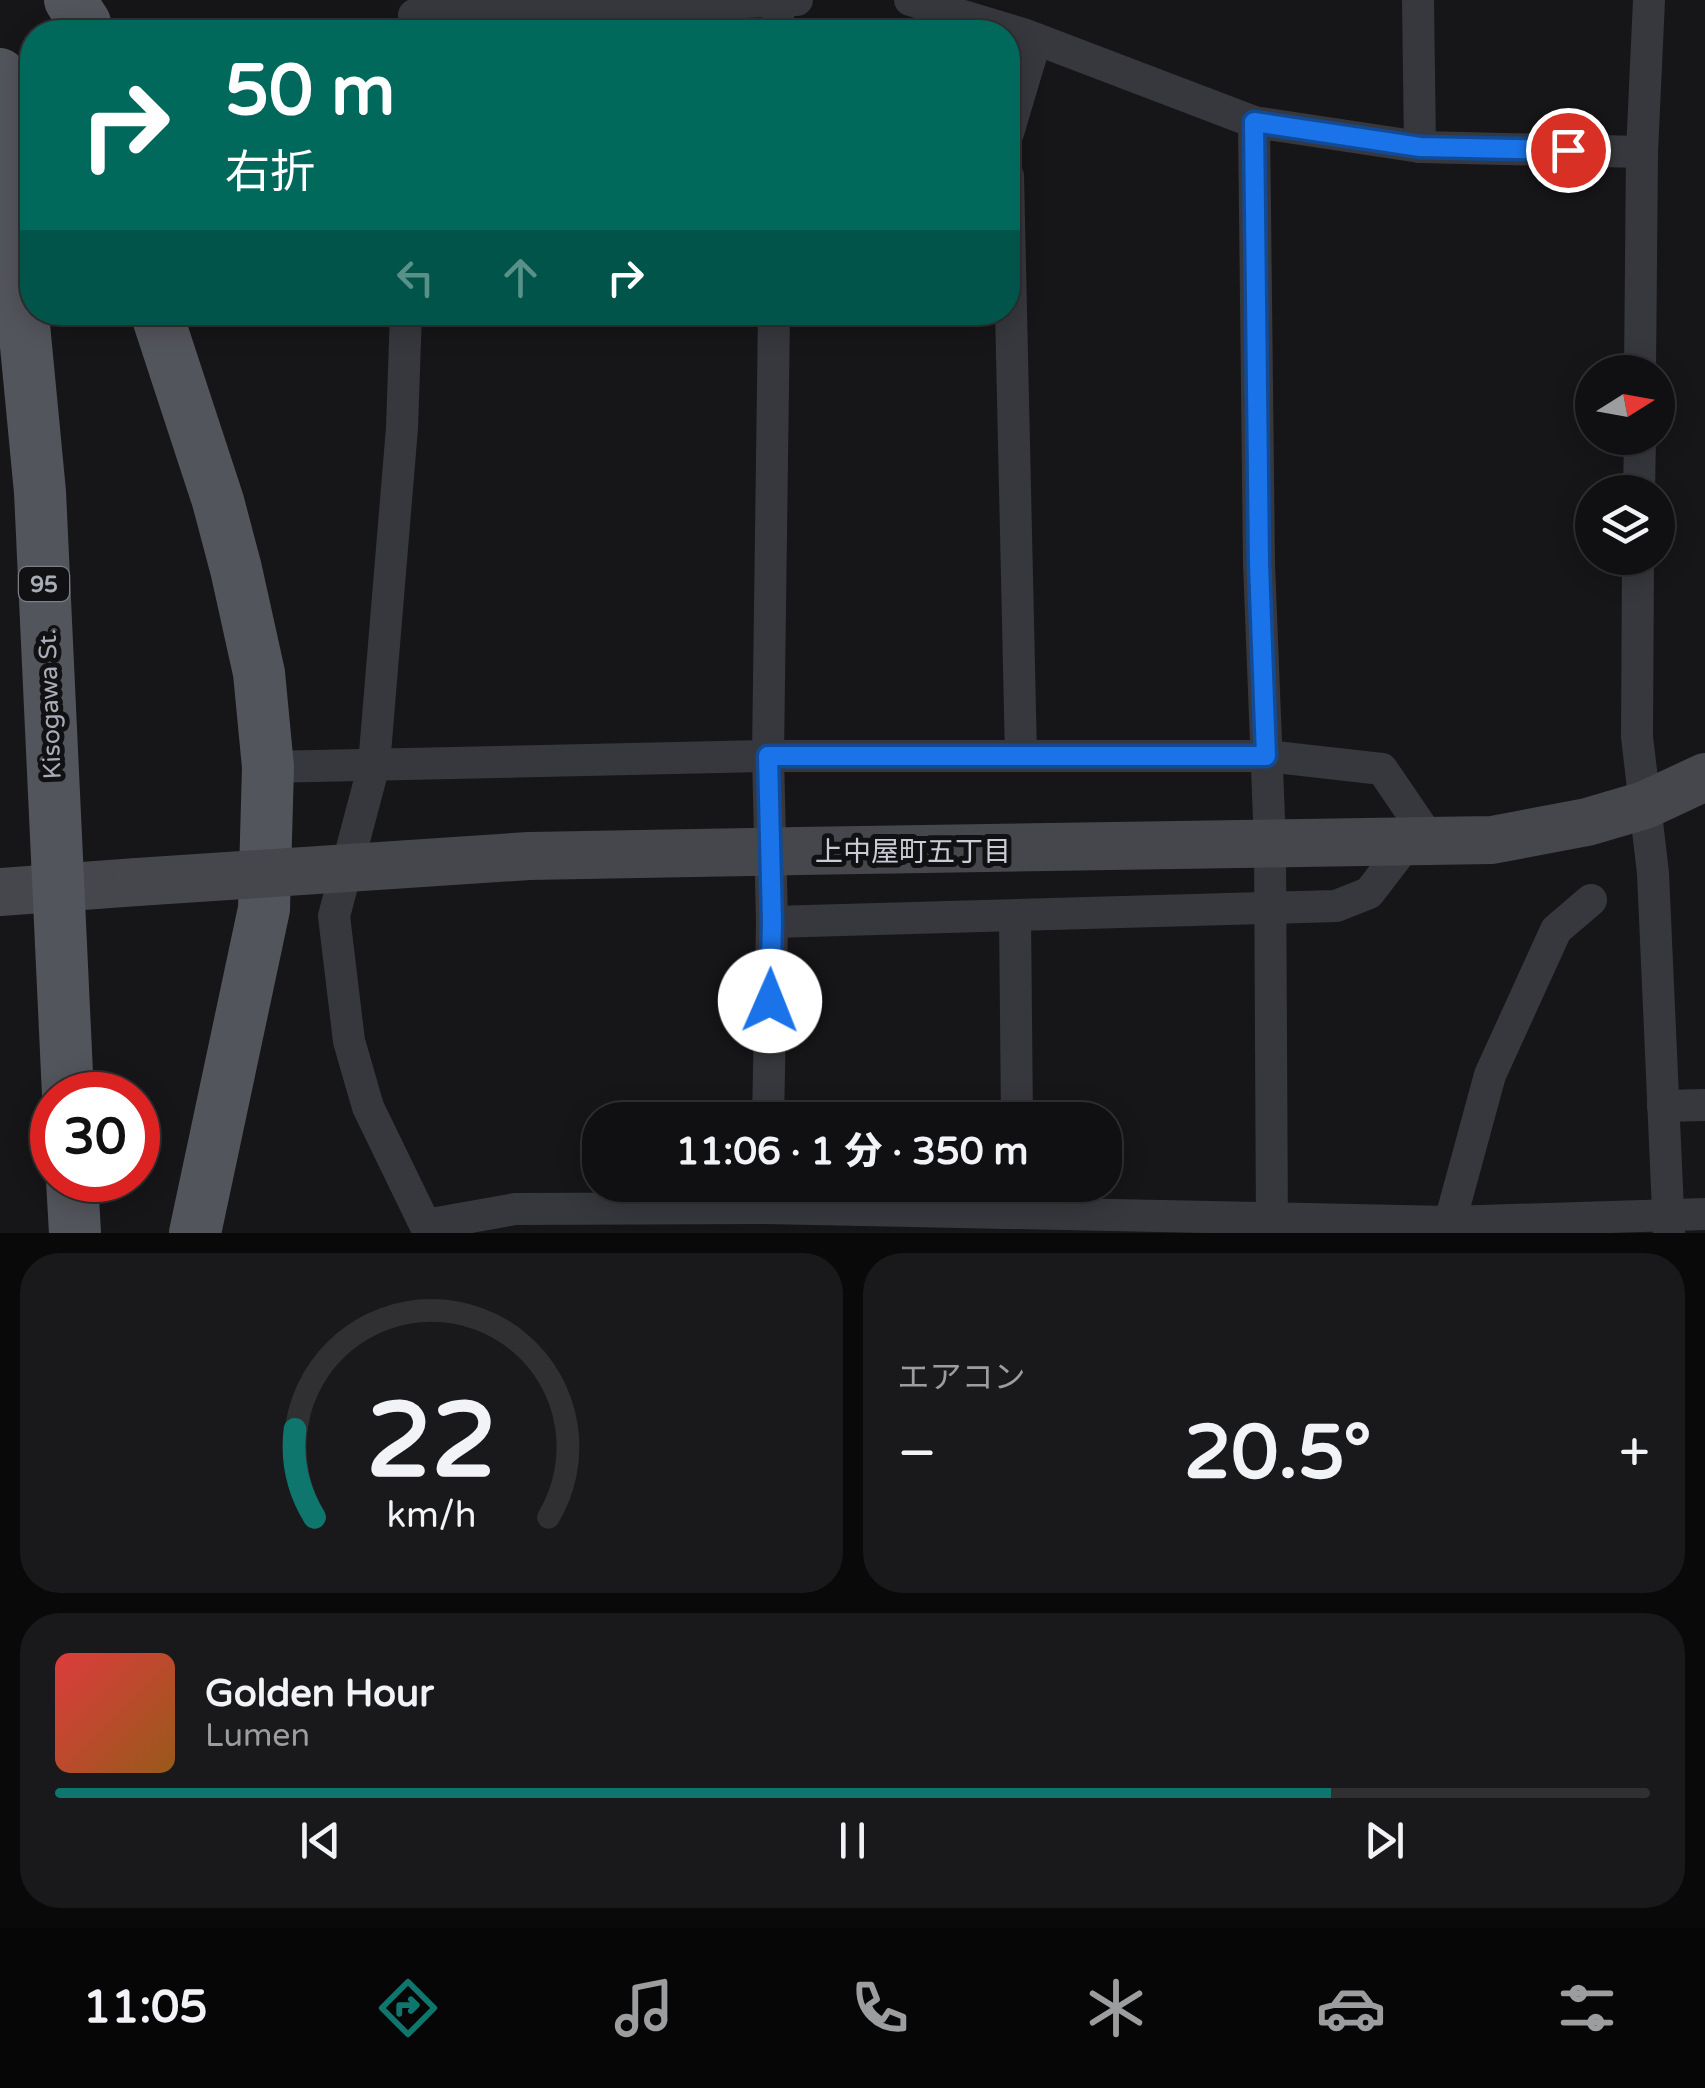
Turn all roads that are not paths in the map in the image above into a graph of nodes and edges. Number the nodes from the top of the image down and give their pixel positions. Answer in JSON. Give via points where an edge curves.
{"nodes":[{"id":1,"x":910,"y":0,"type":"edge"},
{"id":2,"x":1418,"y":0,"type":"edge"},
{"id":3,"x":1649,"y":0,"type":"edge"},
{"id":4,"x":783,"y":8,"type":"edge"},
{"id":5,"x":414,"y":16,"type":"edge"},
{"id":6,"x":973,"y":20,"type":"edge"},
{"id":7,"x":1020,"y":35,"type":"edge"},
{"id":8,"x":1036,"y":40,"type":"junction"},
{"id":9,"x":0,"y":74,"type":"edge"},
{"id":10,"x":1020,"y":93,"type":"edge"},
{"id":11,"x":1254,"y":122,"type":"junction"},
{"id":12,"x":1420,"y":147,"type":"junction"},
{"id":13,"x":1642,"y":152,"type":"junction"},
{"id":14,"x":20,"y":283,"type":"edge"},
{"id":15,"x":24,"y":325,"type":"edge"},
{"id":16,"x":160,"y":325,"type":"edge"},
{"id":17,"x":406,"y":325,"type":"edge"},
{"id":18,"x":774,"y":325,"type":"edge"},
{"id":19,"x":1011,"y":325,"type":"edge"},
{"id":20,"x":1640,"y":355,"type":"edge"},
{"id":21,"x":1638,"y":575,"type":"edge"},
{"id":22,"x":768,"y":756,"type":"junction"},
{"id":23,"x":1021,"y":756,"type":"junction"},
{"id":24,"x":1266,"y":756,"type":"junction"},
{"id":25,"x":374,"y":764,"type":"junction"},
{"id":26,"x":268,"y":767,"type":"junction"},
{"id":27,"x":1705,"y":778,"type":"edge"},
{"id":28,"x":1646,"y":805,"type":"junction"},
{"id":29,"x":1420,"y":841,"type":"junction"},
{"id":30,"x":1270,"y":844,"type":"junction"},
{"id":31,"x":57,"y":887,"type":"junction"},
{"id":32,"x":0,"y":892,"type":"edge"},
{"id":33,"x":1591,"y":900,"type":"dead end"},
{"id":34,"x":1268,"y":910,"type":"junction"},
{"id":35,"x":1015,"y":916,"type":"junction"},
{"id":36,"x":772,"y":922,"type":"junction"},
{"id":37,"x":67,"y":1072,"type":"edge"},
{"id":38,"x":768,"y":1102,"type":"edge"},
{"id":39,"x":1017,"y":1102,"type":"edge"},
{"id":40,"x":1705,"y":1105,"type":"edge"},
{"id":41,"x":1663,"y":1106,"type":"junction"},
{"id":42,"x":73,"y":1202,"type":"edge"},
{"id":43,"x":767,"y":1209,"type":"edge"},
{"id":44,"x":1018,"y":1210,"type":"edge"},
{"id":45,"x":1705,"y":1214,"type":"edge"},
{"id":46,"x":1272,"y":1225,"type":"edge"},
{"id":47,"x":1669,"y":1225,"type":"edge"},
{"id":48,"x":1448,"y":1228,"type":"edge"},
{"id":49,"x":428,"y":1229,"type":"edge"},
{"id":50,"x":75,"y":1233,"type":"edge"},
{"id":51,"x":195,"y":1233,"type":"edge"}],
"edges":[{"from":1,"to":6,"type":"street"},
{"from":2,"to":12,"type":"street"},
{"from":3,"to":13,"type":"street"},
{"from":4,"to":5,"type":"street"},
{"from":7,"to":8,"type":"street"},
{"from":8,"to":10,"type":"street"},
{"from":8,"to":11,"type":"street"},
{"from":9,"to":14,"type":"main road","name":"Kisogawa St.","number":"95"},
{"from":11,"to":12,"type":"street"},
{"from":11,"to":24,"type":"street"},
{"from":12,"to":13,"type":"street"},
{"from":13,"to":20,"type":"street"},
{"from":15,"to":31,"type":"main road","name":"Kisogawa St.","number":"95","via":[[40,492]]},
{"from":16,"to":26,"type":"main road","via":[[236,569],[260,673]]},
{"from":17,"to":25,"type":"street"},
{"from":18,"to":22,"type":"street"},
{"from":19,"to":23,"type":"street"},
{"from":21,"to":28,"type":"street","via":[[1636,737]]},
{"from":22,"to":23,"type":"street"},
{"from":22,"to":25,"type":"street"},
{"from":22,"to":36,"type":"street"},
{"from":23,"to":24,"type":"street"},
{"from":24,"to":29,"type":"street","via":[[1382,769]]},
{"from":24,"to":30,"type":"street"},
{"from":25,"to":26,"type":"street"},
{"from":25,"to":49,"type":"street","via":[[334,916],[349,1041],[368,1107]]},
{"from":26,"to":51,"type":"main road","via":[[264,909]]},
{"from":27,"to":28,"type":"street"},
{"from":28,"to":29,"type":"street","via":[[1492,840]]},
{"from":28,"to":41,"type":"street"},
{"from":29,"to":30,"type":"street"},
{"from":29,"to":34,"type":"street","via":[[1369,893],[1336,906]]},
{"from":30,"to":31,"type":"street","bridge":true,"via":[[528,856]]},
{"from":30,"to":34,"type":"street"},
{"from":31,"to":32,"type":"street"},
{"from":31,"to":37,"type":"main road","name":"Kisogawa St.","number":"95"},
{"from":33,"to":48,"type":"street","via":[[1556,930],[1524,996],[1490,1075]]},
{"from":34,"to":35,"type":"street"},
{"from":34,"to":46,"type":"street"},
{"from":35,"to":36,"type":"street"},
{"from":35,"to":39,"type":"street"},
{"from":36,"to":38,"type":"street"},
{"from":40,"to":41,"type":"street"},
{"from":41,"to":47,"type":"street"},
{"from":42,"to":50,"type":"main road"},
{"from":43,"to":44,"type":"street"},
{"from":43,"to":49,"type":"street","via":[[515,1209]]},
{"from":44,"to":46,"type":"street"},
{"from":45,"to":47,"type":"street"},
{"from":46,"to":48,"type":"street"},
{"from":47,"to":48,"type":"street"}]}
